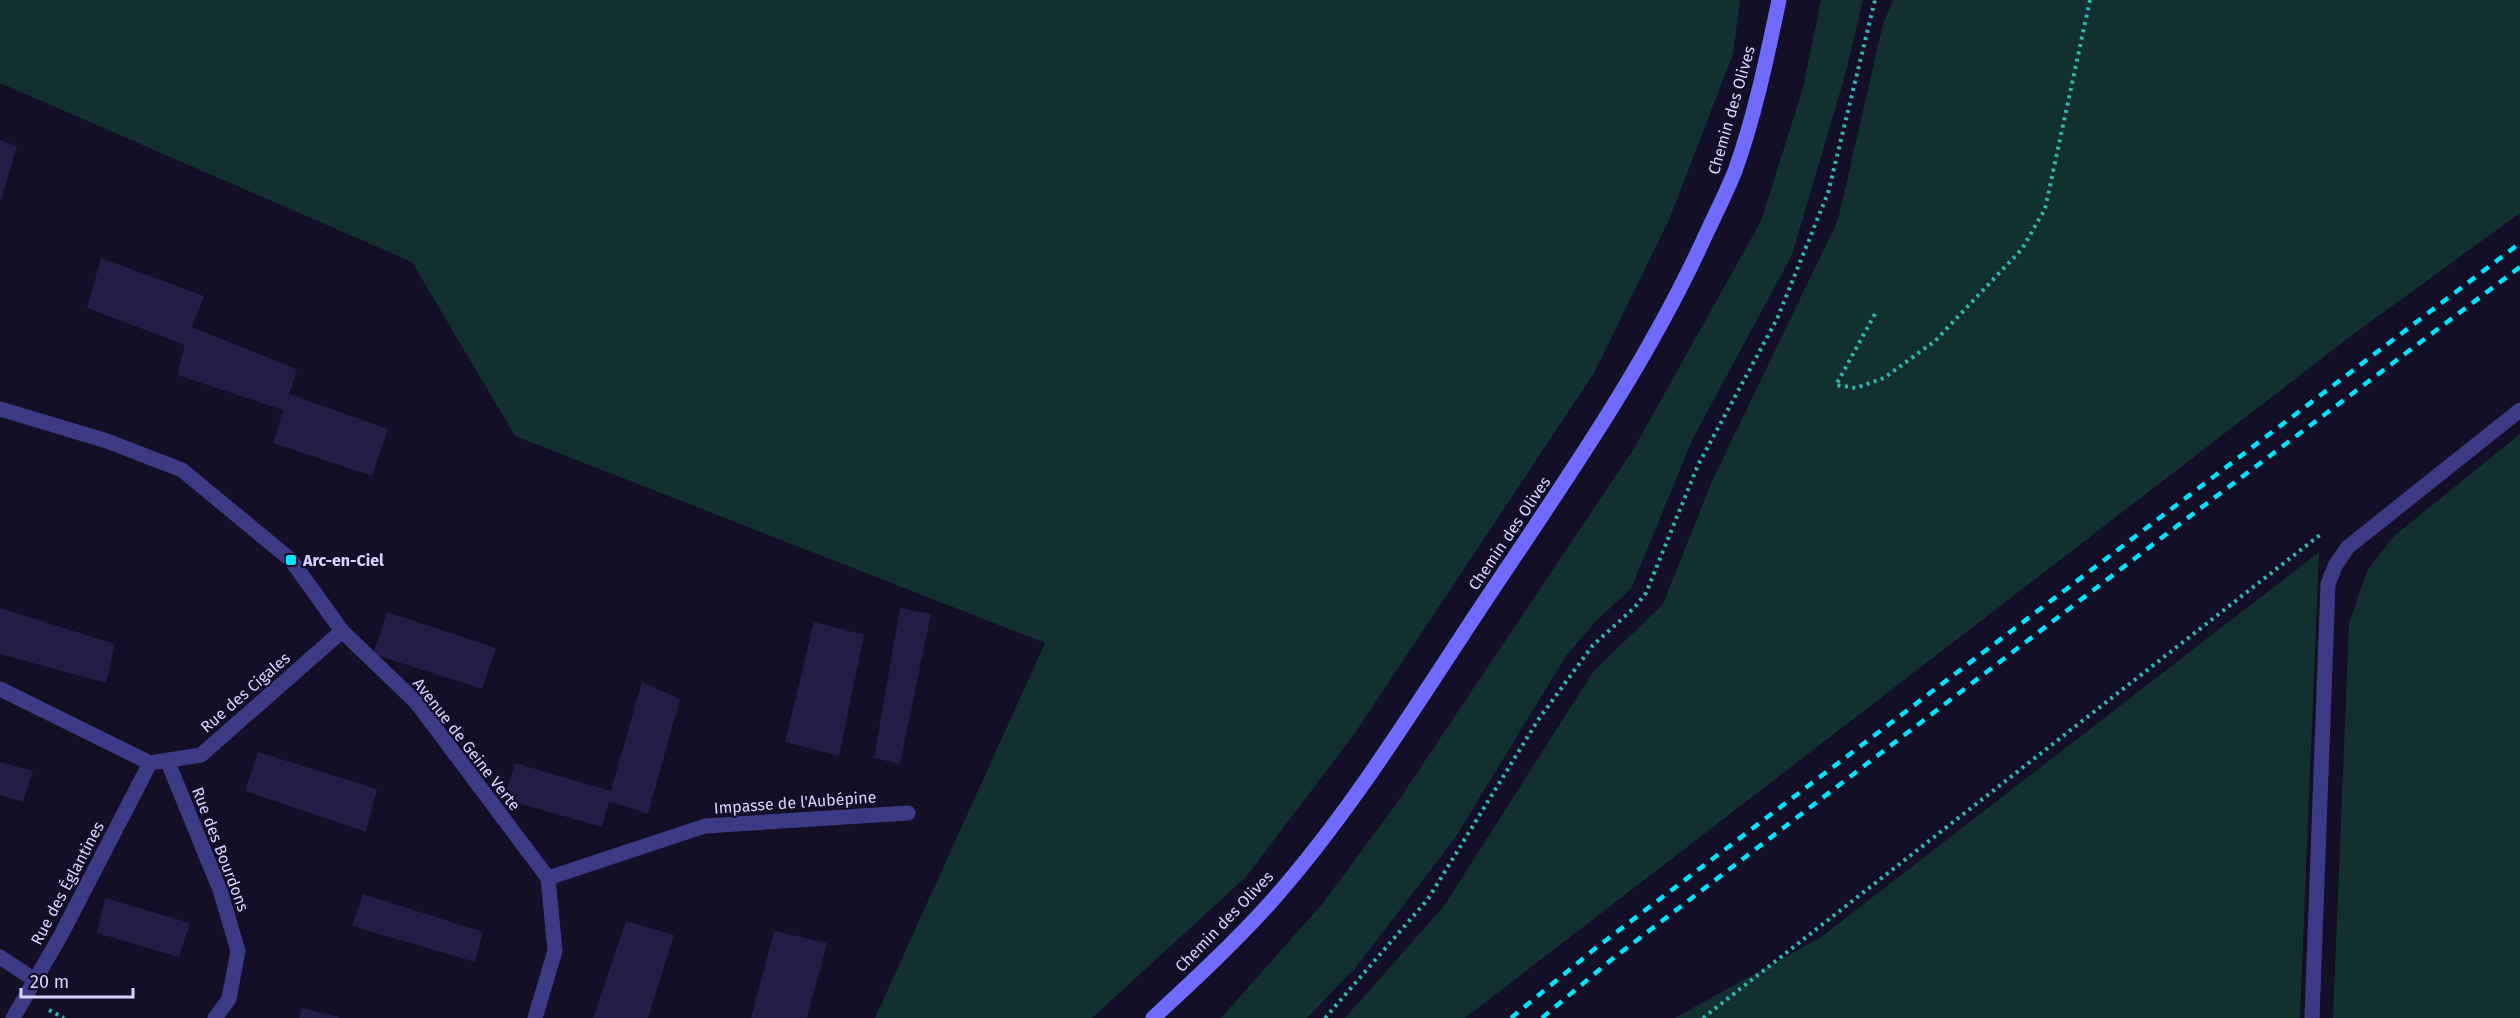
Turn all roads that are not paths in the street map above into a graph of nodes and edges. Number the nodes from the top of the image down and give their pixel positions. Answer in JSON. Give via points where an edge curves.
{"nodes":[{"id":1,"x":1779,"y":0,"type":"edge"},
{"id":2,"x":0,"y":410,"type":"edge"},
{"id":3,"x":2520,"y":410,"type":"edge"},
{"id":4,"x":342,"y":631,"type":"junction"},
{"id":5,"x":0,"y":689,"type":"edge"},
{"id":6,"x":167,"y":760,"type":"junction"},
{"id":7,"x":150,"y":763,"type":"junction"},
{"id":8,"x":908,"y":813,"type":"dead end"},
{"id":9,"x":548,"y":878,"type":"junction"},
{"id":10,"x":0,"y":957,"type":"edge"},
{"id":11,"x":35,"y":980,"type":"junction"},
{"id":12,"x":13,"y":1018,"type":"edge"},
{"id":13,"x":215,"y":1018,"type":"edge"},
{"id":14,"x":536,"y":1018,"type":"edge"},
{"id":15,"x":1153,"y":1018,"type":"edge"},
{"id":16,"x":2312,"y":1018,"type":"edge"}],
"edges":[{"from":1,"to":15,"type":"main road","name":"Chemin des Olives","via":[[1760,89],[1734,172],[1691,268],[1593,439],[1363,784],[1321,840],[1242,933]]},
{"from":2,"to":4,"type":"street","name":"Avenue de Geine Verte","via":[[107,441],[182,470],[291,560]]},
{"from":3,"to":16,"type":"street","via":[[2348,547],[2331,575]]},
{"from":4,"to":6,"type":"street","name":"Rue des Cigales","via":[[201,755]]},
{"from":4,"to":9,"type":"street","name":"Avenue de Geine Verte","via":[[416,702]]},
{"from":5,"to":7,"type":"street"},
{"from":6,"to":7,"type":"street","name":"Rue des Cigales"},
{"from":6,"to":13,"type":"street","name":"Rue des Bourdons","via":[[220,890],[238,951],[230,999]]},
{"from":7,"to":11,"type":"street","name":"Rue des Églantines"},
{"from":8,"to":9,"type":"street","name":"Impasse de l'Aubépine","via":[[705,826]]},
{"from":9,"to":14,"type":"street","via":[[555,951]]},
{"from":10,"to":11,"type":"street"},
{"from":11,"to":12,"type":"street","name":"Rue des Églantines"}]}
